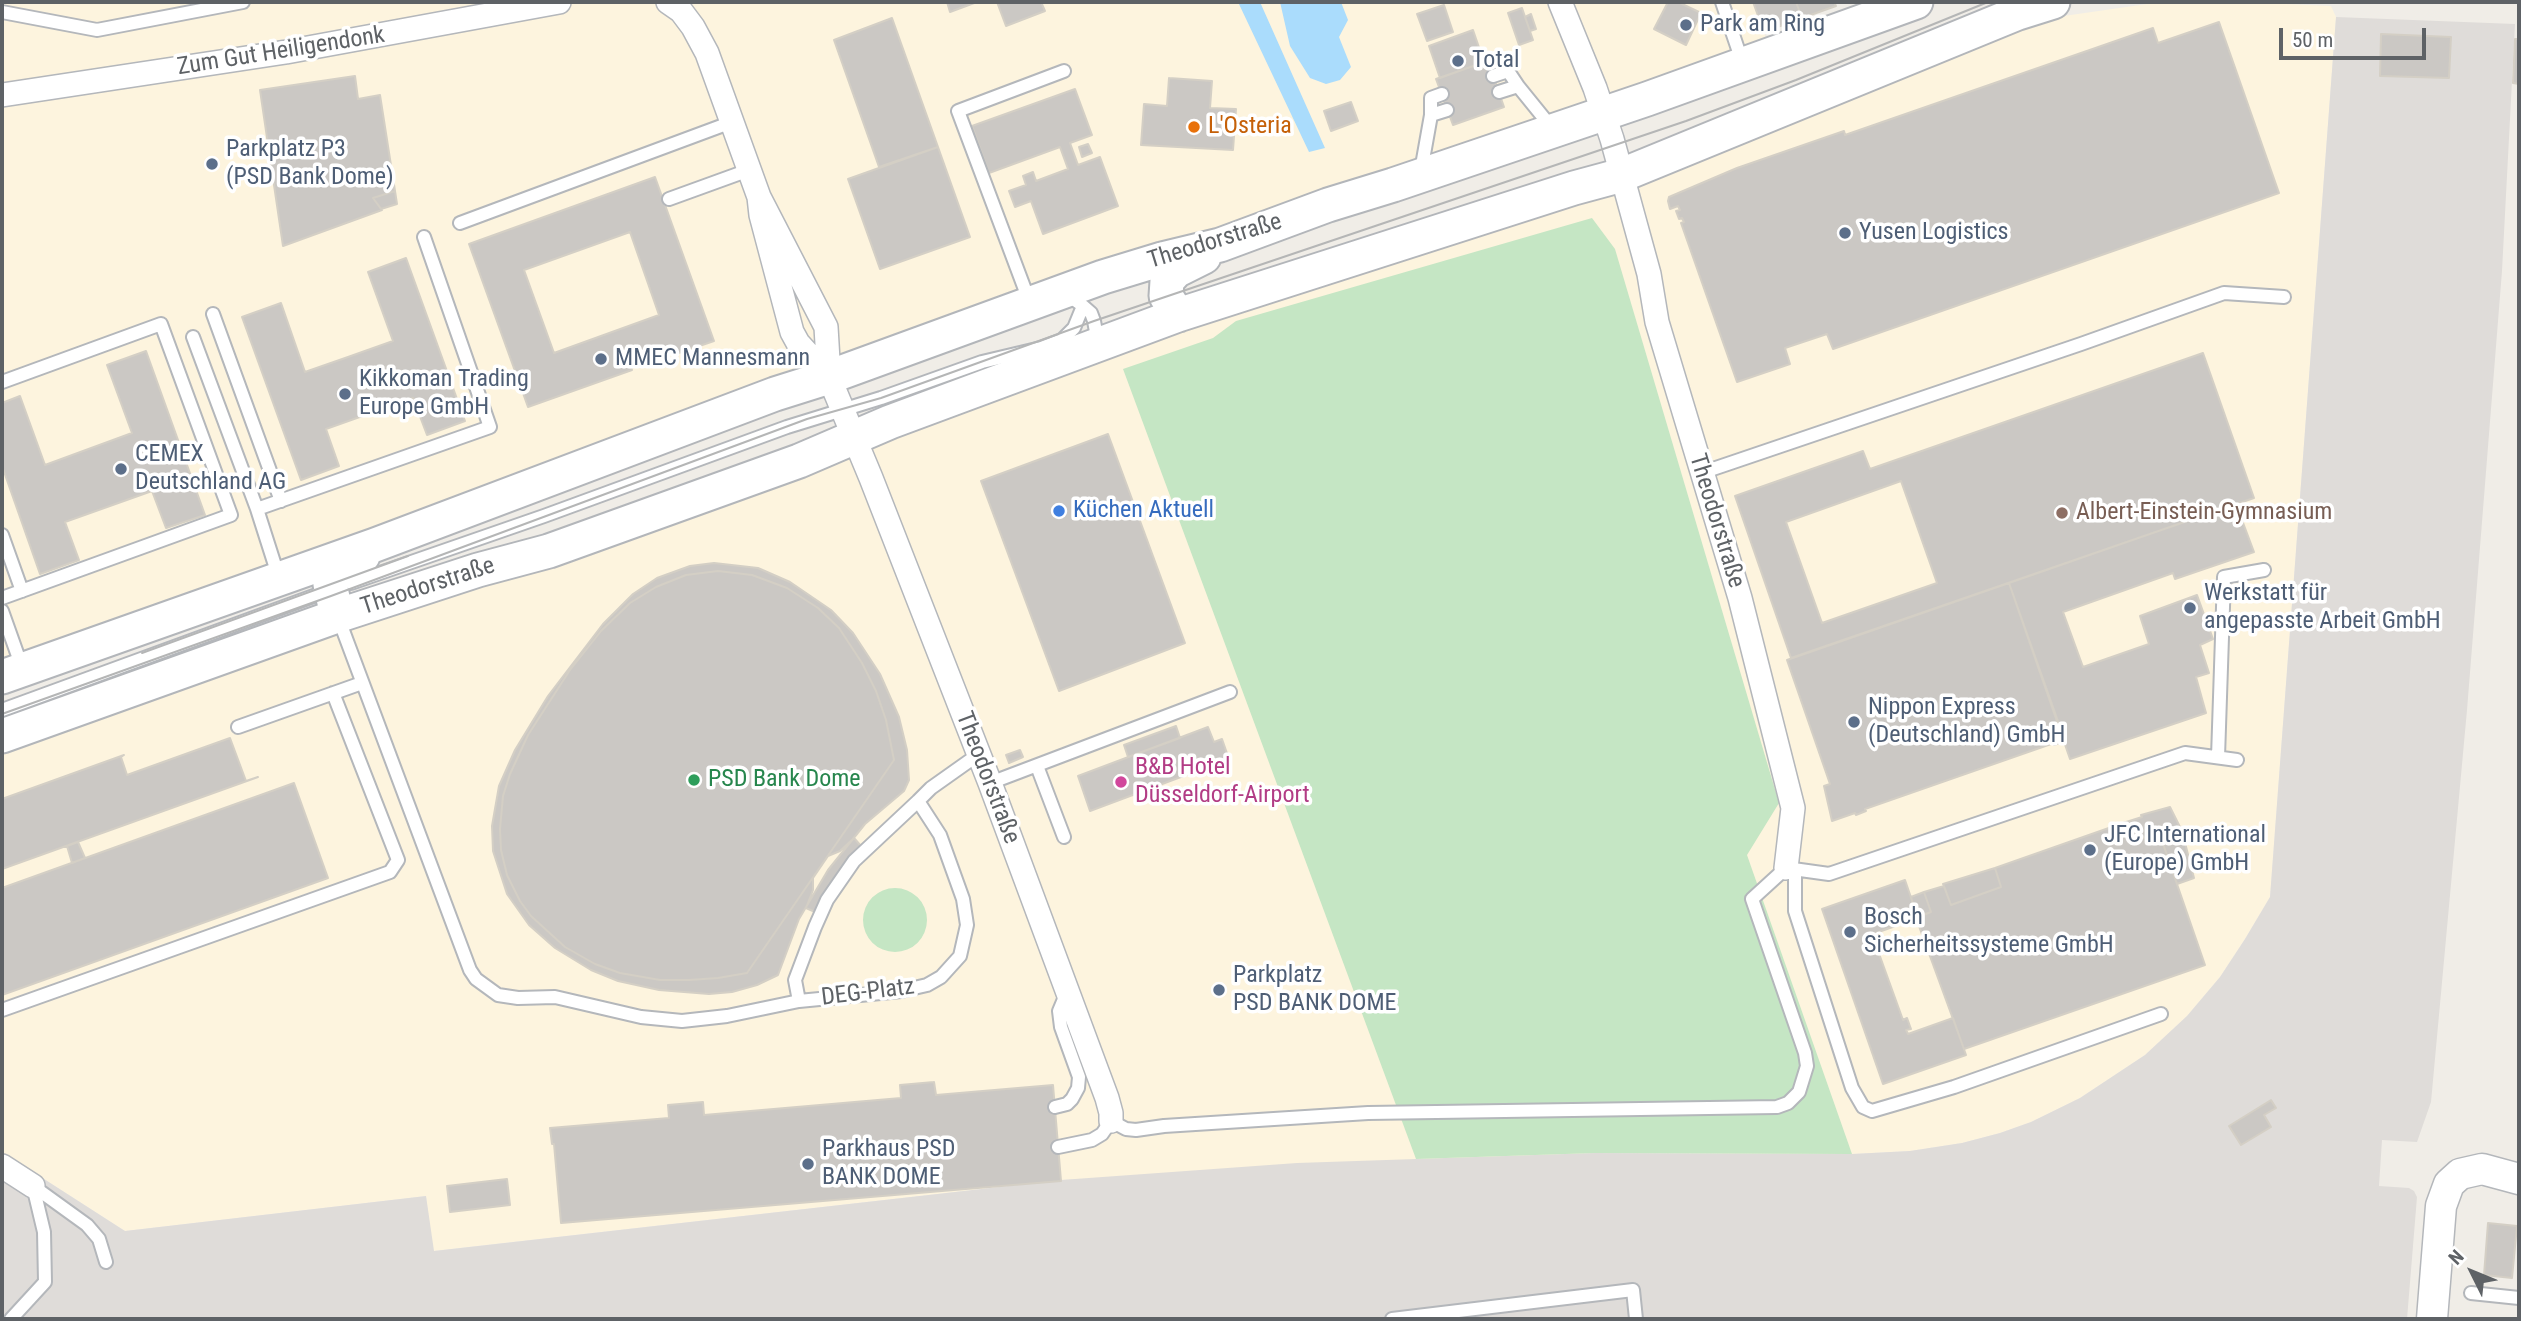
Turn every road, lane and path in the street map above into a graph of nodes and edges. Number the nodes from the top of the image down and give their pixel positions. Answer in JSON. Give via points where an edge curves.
{"nodes":[{"id":1,"x":243,"y":2,"type":"edge"},
{"id":2,"x":559,"y":2,"type":"edge"},
{"id":3,"x":668,"y":2,"type":"edge"},
{"id":4,"x":1560,"y":2,"type":"edge"},
{"id":5,"x":1722,"y":2,"type":"edge"},
{"id":6,"x":1916,"y":2,"type":"edge"},
{"id":7,"x":2053,"y":2,"type":"edge"},
{"id":8,"x":2,"y":12,"type":"edge"},
{"id":9,"x":1744,"y":64,"type":"junction"},
{"id":10,"x":1064,"y":71,"type":"dead end"},
{"id":11,"x":1493,"y":76,"type":"dead end"},
{"id":12,"x":1518,"y":86,"type":"junction"},
{"id":13,"x":1499,"y":92,"type":"dead end"},
{"id":14,"x":1442,"y":94,"type":"dead end"},
{"id":15,"x":2,"y":95,"type":"edge"},
{"id":16,"x":1447,"y":110,"type":"dead end"},
{"id":17,"x":1603,"y":114,"type":"junction"},
{"id":18,"x":1432,"y":115,"type":"junction"},
{"id":19,"x":732,"y":122,"type":"junction"},
{"id":20,"x":1555,"y":131,"type":"junction"},
{"id":21,"x":749,"y":170,"type":"junction"},
{"id":22,"x":1622,"y":175,"type":"junction"},
{"id":23,"x":1420,"y":176,"type":"junction"},
{"id":24,"x":759,"y":197,"type":"junction"},
{"id":25,"x":669,"y":199,"type":"dead end"},
{"id":26,"x":460,"y":223,"type":"dead end"},
{"id":27,"x":424,"y":237,"type":"dead end"},
{"id":28,"x":1220,"y":245,"type":"junction"},
{"id":29,"x":2284,"y":297,"type":"dead end"},
{"id":30,"x":1072,"y":299,"type":"junction"},
{"id":31,"x":1030,"y":304,"type":"junction"},
{"id":32,"x":213,"y":314,"type":"dead end"},
{"id":33,"x":1178,"y":315,"type":"junction"},
{"id":34,"x":193,"y":337,"type":"dead end"},
{"id":35,"x":1083,"y":351,"type":"junction"},
{"id":36,"x":829,"y":377,"type":"junction"},
{"id":37,"x":2,"y":382,"type":"edge"},
{"id":38,"x":847,"y":424,"type":"junction"},
{"id":39,"x":1701,"y":472,"type":"junction"},
{"id":40,"x":281,"y":501,"type":"junction"},
{"id":41,"x":257,"y":509,"type":"junction"},
{"id":42,"x":2,"y":535,"type":"edge"},
{"id":43,"x":375,"y":545,"type":"junction"},
{"id":44,"x":2264,"y":570,"type":"dead end"},
{"id":45,"x":279,"y":578,"type":"junction"},
{"id":46,"x":22,"y":591,"type":"junction"},
{"id":47,"x":2,"y":598,"type":"edge"},
{"id":48,"x":334,"y":603,"type":"junction"},
{"id":49,"x":2,"y":611,"type":"edge"},
{"id":50,"x":12,"y":673,"type":"edge"},
{"id":51,"x":362,"y":683,"type":"junction"},
{"id":52,"x":1230,"y":692,"type":"dead end"},
{"id":53,"x":333,"y":693,"type":"junction"},
{"id":54,"x":2,"y":710,"type":"edge"},
{"id":55,"x":238,"y":727,"type":"dead end"},
{"id":56,"x":2,"y":736,"type":"edge"},
{"id":57,"x":979,"y":754,"type":"junction"},
{"id":58,"x":2218,"y":757,"type":"junction"},
{"id":59,"x":2237,"y":760,"type":"dead end"},
{"id":60,"x":1037,"y":766,"type":"junction"},
{"id":61,"x":990,"y":783,"type":"junction"},
{"id":62,"x":918,"y":801,"type":"junction"},
{"id":63,"x":1064,"y":837,"type":"dead end"},
{"id":64,"x":1791,"y":869,"type":"junction"},
{"id":65,"x":1067,"y":992,"type":"junction"},
{"id":66,"x":799,"y":1001,"type":"junction"},
{"id":67,"x":2,"y":1010,"type":"edge"},
{"id":68,"x":2161,"y":1014,"type":"dead end"},
{"id":69,"x":1055,"y":1107,"type":"dead end"},
{"id":70,"x":1111,"y":1121,"type":"junction"},
{"id":71,"x":1058,"y":1147,"type":"dead end"},
{"id":72,"x":2,"y":1166,"type":"edge"},
{"id":73,"x":2519,"y":1179,"type":"edge"},
{"id":74,"x":33,"y":1186,"type":"junction"},
{"id":75,"x":106,"y":1262,"type":"dead end"},
{"id":76,"x":2470,"y":1293,"type":"dead end"},
{"id":77,"x":2519,"y":1298,"type":"edge"},
{"id":78,"x":11,"y":1319,"type":"edge"},
{"id":79,"x":1392,"y":1319,"type":"edge"},
{"id":80,"x":1636,"y":1319,"type":"edge"},
{"id":81,"x":2432,"y":1319,"type":"edge"}],
"edges":[{"from":1,"to":8,"type":"lane","via":[[97,30]]},
{"from":2,"to":15,"type":"street","name":"Zum Gut Heiligendonk","via":[[286,52]]},
{"from":3,"to":19,"type":"street","via":[[694,27]]},
{"from":4,"to":17,"type":"street"},
{"from":5,"to":9,"type":"lane"},
{"from":6,"to":9,"type":"main road","name":"Theodorstraße"},
{"from":7,"to":22,"type":"main road","name":"Theodorstraße"},
{"from":9,"to":17,"type":"main road","name":"Theodorstraße"},
{"from":10,"to":31,"type":"lane","via":[[958,111]]},
{"from":11,"to":12,"type":"lane","via":[[1508,71]]},
{"from":12,"to":13,"type":"lane"},
{"from":12,"to":20,"type":"lane"},
{"from":14,"to":18,"type":"lane","via":[[1431,98]]},
{"from":16,"to":18,"type":"lane"},
{"from":17,"to":20,"type":"main road","name":"Theodorstraße"},
{"from":17,"to":22,"type":"street","name":"Theodorstraße"},
{"from":18,"to":23,"type":"lane"},
{"from":19,"to":21,"type":"street"},
{"from":19,"to":26,"type":"lane"},
{"from":20,"to":23,"type":"main road","name":"Theodorstraße"},
{"from":21,"to":24,"type":"street"},
{"from":21,"to":25,"type":"lane"},
{"from":22,"to":33,"type":"main road","name":"Theodorstraße"},
{"from":22,"to":39,"type":"street","name":"Theodorstraße","via":[[1657,322]]},
{"from":23,"to":28,"type":"main road","name":"Theodorstraße"},
{"from":24,"to":36,"type":"street","via":[[826,327]]},
{"from":24,"to":36,"type":"street","via":[[792,332]]},
{"from":27,"to":40,"type":"lane","via":[[490,427]]},
{"from":28,"to":30,"type":"main road","name":"Theodorstraße","via":[[1162,259]]},
{"from":28,"to":33,"type":"main road","via":[[1175,271],[1167,281],[1166,296]]},
{"from":29,"to":39,"type":"lane","via":[[2224,293]]},
{"from":30,"to":31,"type":"main road","name":"Theodorstraße"},
{"from":30,"to":35,"type":"lane","via":[[1091,313],[1097,337]]},
{"from":30,"to":38,"type":"lane","via":[[1074,328],[1062,340],[982,362]]},
{"from":31,"to":36,"type":"main road","name":"Theodorstraße"},
{"from":32,"to":40,"type":"lane"},
{"from":33,"to":35,"type":"main road","name":"Theodorstraße"},
{"from":34,"to":41,"type":"lane"},
{"from":35,"to":38,"type":"main road","name":"Theodorstraße","via":[[890,422]]},
{"from":36,"to":38,"type":"street","name":"Theodorstraße"},
{"from":36,"to":43,"type":"main road","name":"Theodorstraße"},
{"from":37,"to":46,"type":"lane","via":[[161,324],[231,515]]},
{"from":38,"to":48,"type":"main road","name":"Theodorstraße","via":[[799,461],[549,551]]},
{"from":38,"to":57,"type":"street","name":"Theodorstraße"},
{"from":39,"to":64,"type":"street","name":"Theodorstraße","via":[[1740,598],[1793,808]]},
{"from":40,"to":41,"type":"lane"},
{"from":41,"to":45,"type":"lane"},
{"from":42,"to":46,"type":"lane"},
{"from":43,"to":45,"type":"main road","name":"Theodorstraße"},
{"from":43,"to":48,"type":"main road","via":[[355,565],[335,573]]},
{"from":44,"to":58,"type":"lane","via":[[2224,577]]},
{"from":45,"to":50,"type":"main road","name":"Theodorstraße"},
{"from":46,"to":47,"type":"lane"},
{"from":48,"to":51,"type":"lane"},
{"from":48,"to":54,"type":"lane"},
{"from":48,"to":56,"type":"main road","name":"Theodorstraße"},
{"from":49,"to":50,"type":"lane"},
{"from":51,"to":53,"type":"lane"},
{"from":51,"to":66,"type":"lane","via":[[470,970],[486,987],[498,995],[555,997],[641,1017],[682,1021]]},
{"from":52,"to":60,"type":"lane"},
{"from":53,"to":55,"type":"lane"},
{"from":53,"to":67,"type":"lane","via":[[398,860],[390,872]]},
{"from":57,"to":61,"type":"street","name":"Theodorstraße"},
{"from":57,"to":62,"type":"lane","name":"DEG-Platz"},
{"from":58,"to":59,"type":"lane"},
{"from":58,"to":64,"type":"lane","via":[[2185,753],[1829,874]]},
{"from":60,"to":61,"type":"lane"},
{"from":60,"to":63,"type":"lane"},
{"from":61,"to":65,"type":"street","name":"Theodorstraße"},
{"from":62,"to":66,"type":"lane","name":"DEG-Platz","via":[[854,861],[827,901],[795,980]]},
{"from":62,"to":66,"type":"lane","name":"DEG-Platz","via":[[940,835],[963,899],[967,925],[960,956],[927,985]]},
{"from":64,"to":68,"type":"lane","via":[[1795,911],[1852,1088],[1863,1107],[1872,1111]]},
{"from":64,"to":70,"type":"lane","via":[[1752,899],[1807,1066],[1799,1092],[1777,1107],[1368,1114],[1136,1130]]},
{"from":65,"to":69,"type":"lane","via":[[1059,1012],[1060,1027],[1079,1077],[1072,1099]]},
{"from":65,"to":70,"type":"street","name":"Theodorstraße","via":[[1107,1098]]},
{"from":70,"to":71,"type":"lane","via":[[1092,1140]]},
{"from":72,"to":74,"type":"street"},
{"from":73,"to":81,"type":"street","via":[[2482,1169],[2460,1174],[2449,1184],[2441,1206]]},
{"from":74,"to":75,"type":"lane","via":[[87,1225],[99,1239]]},
{"from":74,"to":78,"type":"lane","via":[[44,1232],[45,1282]]},
{"from":76,"to":77,"type":"lane"},
{"from":79,"to":80,"type":"lane","via":[[1633,1290]]}]}
